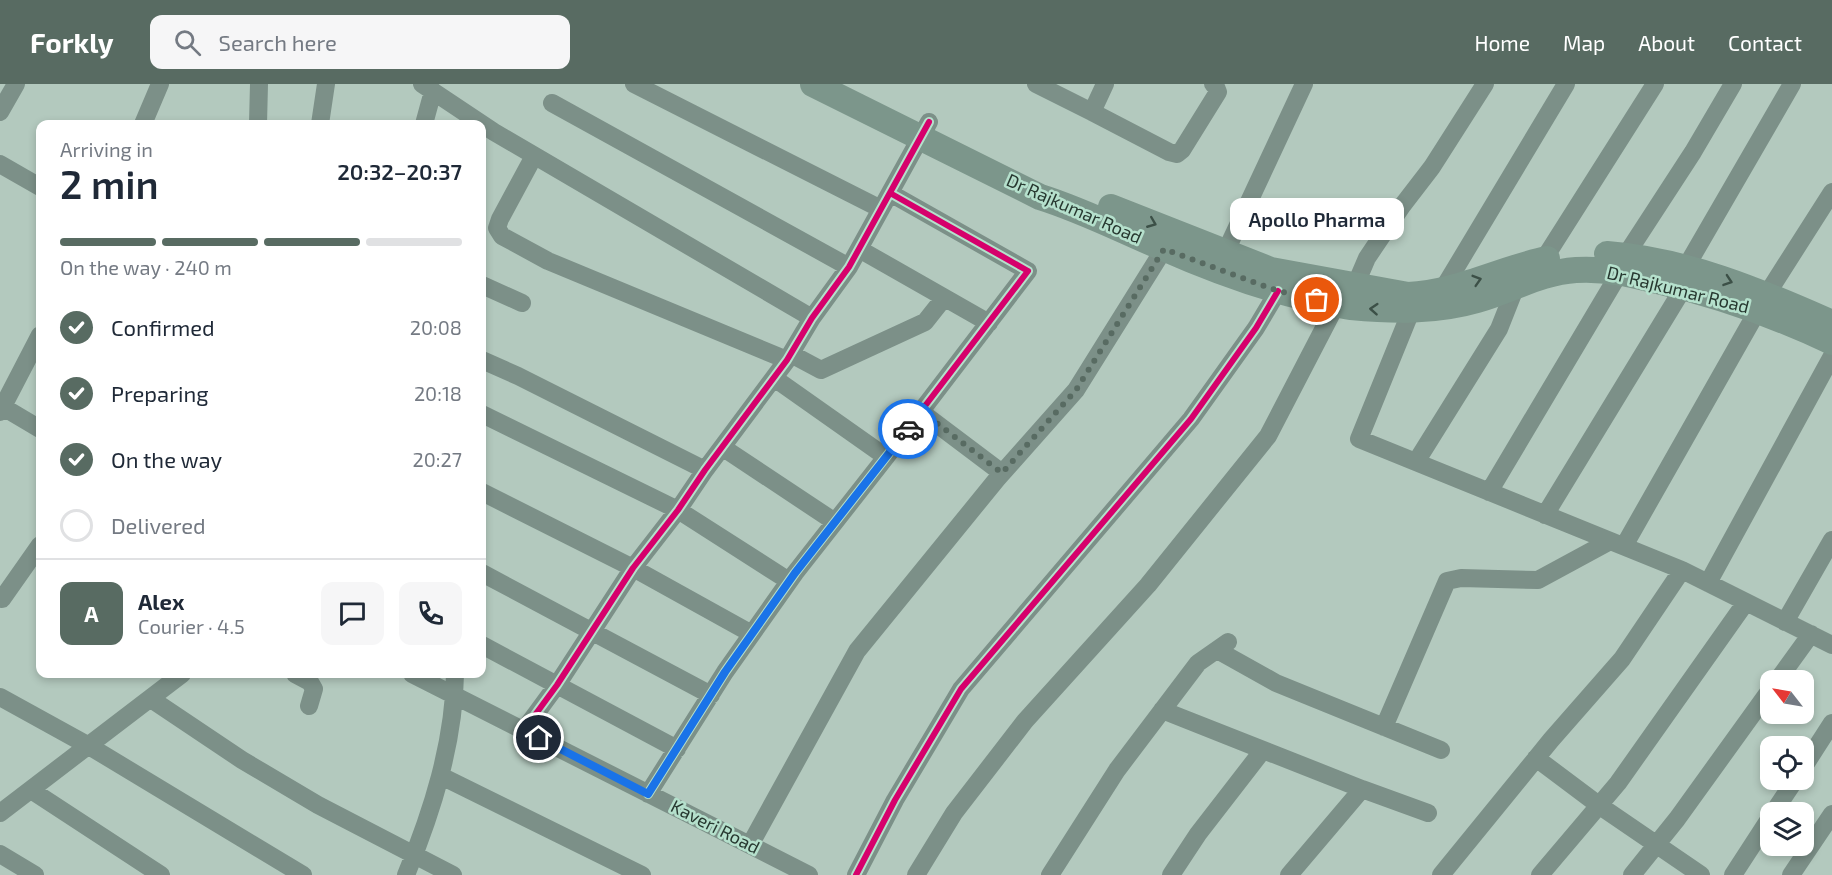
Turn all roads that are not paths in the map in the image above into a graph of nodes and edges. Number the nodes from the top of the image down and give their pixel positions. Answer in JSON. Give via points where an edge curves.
{"nodes":[{"id":1,"x":16,"y":84,"type":"edge"},
{"id":2,"x":160,"y":84,"type":"edge"},
{"id":3,"x":259,"y":84,"type":"edge"},
{"id":4,"x":326,"y":84,"type":"edge"},
{"id":5,"x":634,"y":84,"type":"edge"},
{"id":6,"x":813,"y":84,"type":"edge"},
{"id":7,"x":851,"y":84,"type":"edge"},
{"id":8,"x":1036,"y":84,"type":"edge"},
{"id":9,"x":1105,"y":84,"type":"edge"},
{"id":10,"x":1213,"y":84,"type":"edge"},
{"id":11,"x":1304,"y":84,"type":"edge"},
{"id":12,"x":1485,"y":84,"type":"edge"},
{"id":13,"x":1566,"y":84,"type":"edge"},
{"id":14,"x":1655,"y":84,"type":"edge"},
{"id":15,"x":1734,"y":84,"type":"edge"},
{"id":16,"x":1792,"y":84,"type":"edge"},
{"id":17,"x":427,"y":87,"type":"edge"},
{"id":18,"x":552,"y":103,"type":"dead end"},
{"id":19,"x":0,"y":112,"type":"edge"},
{"id":20,"x":1092,"y":112,"type":"junction"},
{"id":21,"x":145,"y":120,"type":"edge"},
{"id":22,"x":258,"y":120,"type":"edge"},
{"id":23,"x":321,"y":120,"type":"edge"},
{"id":24,"x":424,"y":120,"type":"edge"},
{"id":25,"x":476,"y":120,"type":"edge"},
{"id":26,"x":486,"y":127,"type":"edge"},
{"id":27,"x":924,"y":129,"type":"junction"},
{"id":28,"x":534,"y":156,"type":"junction"},
{"id":29,"x":0,"y":164,"type":"edge"},
{"id":30,"x":36,"y":185,"type":"edge"},
{"id":31,"x":1832,"y":192,"type":"edge"},
{"id":32,"x":886,"y":201,"type":"junction"},
{"id":33,"x":858,"y":249,"type":"junction"},
{"id":34,"x":1164,"y":249,"type":"junction"},
{"id":35,"x":1226,"y":253,"type":"junction"},
{"id":36,"x":1544,"y":259,"type":"junction"},
{"id":37,"x":1623,"y":263,"type":"junction"},
{"id":38,"x":849,"y":267,"type":"junction"},
{"id":39,"x":1685,"y":277,"type":"junction"},
{"id":40,"x":1355,"y":286,"type":"junction"},
{"id":41,"x":1516,"y":286,"type":"junction"},
{"id":42,"x":486,"y":287,"type":"edge"},
{"id":43,"x":1443,"y":289,"type":"junction"},
{"id":44,"x":1278,"y":291,"type":"junction"},
{"id":45,"x":945,"y":297,"type":"junction"},
{"id":46,"x":1762,"y":302,"type":"junction"},
{"id":47,"x":522,"y":303,"type":"dead end"},
{"id":48,"x":1336,"y":305,"type":"junction"},
{"id":49,"x":1411,"y":311,"type":"junction"},
{"id":50,"x":812,"y":318,"type":"junction"},
{"id":51,"x":989,"y":323,"type":"junction"},
{"id":52,"x":1832,"y":323,"type":"edge"},
{"id":53,"x":36,"y":342,"type":"edge"},
{"id":54,"x":1832,"y":342,"type":"edge"},
{"id":55,"x":1832,"y":356,"type":"edge"},
{"id":56,"x":789,"y":357,"type":"junction"},
{"id":57,"x":486,"y":362,"type":"edge"},
{"id":58,"x":774,"y":378,"type":"junction"},
{"id":59,"x":1,"y":410,"type":"edge"},
{"id":60,"x":921,"y":411,"type":"junction"},
{"id":61,"x":486,"y":416,"type":"edge"},
{"id":62,"x":36,"y":427,"type":"edge"},
{"id":63,"x":722,"y":447,"type":"junction"},
{"id":64,"x":886,"y":457,"type":"junction"},
{"id":65,"x":1416,"y":462,"type":"junction"},
{"id":66,"x":705,"y":470,"type":"junction"},
{"id":67,"x":1002,"y":473,"type":"junction"},
{"id":68,"x":1489,"y":492,"type":"junction"},
{"id":69,"x":486,"y":494,"type":"edge"},
{"id":70,"x":678,"y":510,"type":"junction"},
{"id":71,"x":1545,"y":515,"type":"junction"},
{"id":72,"x":835,"y":522,"type":"junction"},
{"id":73,"x":1832,"y":540,"type":"edge"},
{"id":74,"x":1617,"y":543,"type":"junction"},
{"id":75,"x":36,"y":551,"type":"edge"},
{"id":76,"x":633,"y":568,"type":"junction"},
{"id":77,"x":1682,"y":570,"type":"junction"},
{"id":78,"x":486,"y":575,"type":"edge"},
{"id":79,"x":789,"y":581,"type":"junction"},
{"id":80,"x":1708,"y":583,"type":"junction"},
{"id":81,"x":2,"y":599,"type":"dead end"},
{"id":82,"x":1746,"y":603,"type":"junction"},
{"id":83,"x":1785,"y":622,"type":"junction"},
{"id":84,"x":592,"y":631,"type":"junction"},
{"id":85,"x":752,"y":634,"type":"junction"},
{"id":86,"x":1811,"y":634,"type":"junction"},
{"id":87,"x":1832,"y":645,"type":"edge"},
{"id":88,"x":486,"y":647,"type":"edge"},
{"id":89,"x":1785,"y":670,"type":"edge"},
{"id":90,"x":177,"y":678,"type":"edge"},
{"id":91,"x":302,"y":678,"type":"edge"},
{"id":92,"x":421,"y":678,"type":"edge"},
{"id":93,"x":455,"y":678,"type":"edge"},
{"id":94,"x":557,"y":685,"type":"junction"},
{"id":95,"x":455,"y":694,"type":"junction"},
{"id":96,"x":711,"y":695,"type":"junction"},
{"id":97,"x":0,"y":697,"type":"edge"},
{"id":98,"x":151,"y":699,"type":"junction"},
{"id":99,"x":1760,"y":704,"type":"edge"},
{"id":100,"x":309,"y":706,"type":"dead end"},
{"id":101,"x":1162,"y":710,"type":"junction"},
{"id":102,"x":1832,"y":723,"type":"edge"},
{"id":103,"x":1384,"y":727,"type":"junction"},
{"id":104,"x":524,"y":730,"type":"junction"},
{"id":105,"x":89,"y":746,"type":"junction"},
{"id":106,"x":677,"y":749,"type":"junction"},
{"id":107,"x":1263,"y":750,"type":"junction"},
{"id":108,"x":1441,"y":750,"type":"dead end"},
{"id":109,"x":1814,"y":751,"type":"edge"},
{"id":110,"x":1536,"y":758,"type":"junction"},
{"id":111,"x":441,"y":776,"type":"junction"},
{"id":112,"x":1362,"y":789,"type":"junction"},
{"id":113,"x":31,"y":790,"type":"junction"},
{"id":114,"x":648,"y":794,"type":"junction"},
{"id":115,"x":1600,"y":806,"type":"junction"},
{"id":116,"x":0,"y":813,"type":"edge"},
{"id":117,"x":1428,"y":813,"type":"dead end"},
{"id":118,"x":1832,"y":814,"type":"edge"},
{"id":119,"x":1760,"y":833,"type":"edge"},
{"id":120,"x":750,"y":845,"type":"junction"},
{"id":121,"x":1657,"y":845,"type":"junction"},
{"id":122,"x":0,"y":854,"type":"edge"},
{"id":123,"x":413,"y":855,"type":"junction"},
{"id":124,"x":35,"y":875,"type":"edge"},
{"id":125,"x":161,"y":875,"type":"edge"},
{"id":126,"x":303,"y":875,"type":"edge"},
{"id":127,"x":406,"y":875,"type":"edge"},
{"id":128,"x":453,"y":875,"type":"edge"},
{"id":129,"x":642,"y":875,"type":"edge"},
{"id":130,"x":809,"y":875,"type":"edge"},
{"id":131,"x":855,"y":875,"type":"edge"},
{"id":132,"x":916,"y":875,"type":"edge"},
{"id":133,"x":1050,"y":875,"type":"edge"},
{"id":134,"x":1171,"y":875,"type":"edge"},
{"id":135,"x":1289,"y":875,"type":"edge"},
{"id":136,"x":1441,"y":875,"type":"edge"},
{"id":137,"x":1540,"y":875,"type":"edge"},
{"id":138,"x":1632,"y":875,"type":"edge"},
{"id":139,"x":1701,"y":875,"type":"edge"},
{"id":140,"x":1733,"y":875,"type":"edge"},
{"id":141,"x":1791,"y":875,"type":"edge"}],
"edges":[{"from":1,"to":19,"type":"street"},
{"from":2,"to":21,"type":"street"},
{"from":3,"to":22,"type":"street"},
{"from":4,"to":23,"type":"street"},
{"from":5,"to":32,"type":"street"},
{"from":6,"to":27,"type":"main road","name":"Dr Rajkumar Road"},
{"from":7,"to":27,"type":"main road","name":"Dr Rajkumar Road"},
{"from":8,"to":20,"type":"street"},
{"from":9,"to":20,"type":"street"},
{"from":10,"to":20,"type":"street","via":[[1218,92],[1177,154]]},
{"from":11,"to":35,"type":"street"},
{"from":12,"to":40,"type":"street","via":[[1367,258]]},
{"from":13,"to":43,"type":"street"},
{"from":14,"to":36,"type":"street"},
{"from":15,"to":37,"type":"street"},
{"from":16,"to":39,"type":"street"},
{"from":17,"to":24,"type":"street"},
{"from":17,"to":25,"type":"street"},
{"from":18,"to":38,"type":"street"},
{"from":26,"to":28,"type":"street"},
{"from":27,"to":32,"type":"street"},
{"from":27,"to":34,"type":"main road","name":"Dr Rajkumar Road","via":[[1040,197]]},
{"from":27,"to":35,"type":"main road","name":"Dr Rajkumar Road","one_way":true},
{"from":28,"to":50,"type":"street"},
{"from":28,"to":56,"type":"street","via":[[500,219],[497,228],[502,236],[548,261]]},
{"from":29,"to":30,"type":"street"},
{"from":31,"to":46,"type":"street"},
{"from":32,"to":33,"type":"street"},
{"from":32,"to":51,"type":"street","via":[[1028,271]]},
{"from":33,"to":38,"type":"street"},
{"from":33,"to":45,"type":"street"},
{"from":34,"to":44,"type":"main road","name":"Dr Rajkumar Road"},
{"from":34,"to":67,"type":"street","via":[[1076,390]]},
{"from":35,"to":40,"type":"main road","name":"Dr Rajkumar Road","via":[[1271,270]]},
{"from":36,"to":37,"type":"main road","name":"Dr Rajkumar Road","via":[[1582,254]]},
{"from":43,"to":36,"type":"main road","name":"Dr Rajkumar Road","one_way":true},
{"from":37,"to":39,"type":"main road","name":"Dr Rajkumar Road"},
{"from":37,"to":41,"type":"main road","name":"Dr Rajkumar Road","via":[[1540,277]]},
{"from":37,"to":68,"type":"street"},
{"from":38,"to":50,"type":"street"},
{"from":39,"to":46,"type":"main road","name":"Dr Rajkumar Road"},
{"from":39,"to":71,"type":"street"},
{"from":40,"to":43,"type":"main road","name":"Dr Rajkumar Road","via":[[1408,295]]},
{"from":41,"to":49,"type":"main road","name":"Dr Rajkumar Road","via":[[1477,300]]},
{"from":41,"to":65,"type":"street","via":[[1499,329]]},
{"from":42,"to":47,"type":"street"},
{"from":44,"to":48,"type":"main road","name":"Dr Rajkumar Road"},
{"from":44,"to":131,"type":"street","via":[[1191,419],[961,689]]},
{"from":45,"to":51,"type":"street"},
{"from":45,"to":56,"type":"street","via":[[925,322],[821,369]]},
{"from":46,"to":52,"type":"main road","name":"Dr Rajkumar Road"},
{"from":46,"to":54,"type":"main road","name":"Dr Rajkumar Road"},
{"from":46,"to":74,"type":"street"},
{"from":49,"to":48,"type":"main road","name":"Dr Rajkumar Road","one_way":true},
{"from":48,"to":132,"type":"street","via":[[1268,436],[1148,585],[1025,721],[954,813]]},
{"from":49,"to":65,"type":"street","via":[[1359,440]]},
{"from":50,"to":56,"type":"street"},
{"from":51,"to":60,"type":"street"},
{"from":53,"to":59,"type":"street"},
{"from":55,"to":80,"type":"street"},
{"from":56,"to":58,"type":"street"},
{"from":57,"to":66,"type":"street"},
{"from":58,"to":63,"type":"street"},
{"from":58,"to":64,"type":"street"},
{"from":59,"to":62,"type":"street"},
{"from":60,"to":64,"type":"street"},
{"from":60,"to":67,"type":"street"},
{"from":61,"to":70,"type":"street"},
{"from":63,"to":66,"type":"street"},
{"from":63,"to":72,"type":"street"},
{"from":64,"to":72,"type":"street"},
{"from":65,"to":68,"type":"street"},
{"from":66,"to":70,"type":"street"},
{"from":67,"to":120,"type":"street","via":[[857,651]]},
{"from":68,"to":71,"type":"street"},
{"from":69,"to":76,"type":"street"},
{"from":70,"to":76,"type":"street"},
{"from":70,"to":79,"type":"street"},
{"from":71,"to":74,"type":"street"},
{"from":72,"to":79,"type":"street"},
{"from":73,"to":83,"type":"street"},
{"from":74,"to":77,"type":"street"},
{"from":74,"to":103,"type":"street","via":[[1538,580],[1447,581]]},
{"from":75,"to":81,"type":"street"},
{"from":76,"to":84,"type":"street"},
{"from":76,"to":85,"type":"street"},
{"from":77,"to":80,"type":"street"},
{"from":77,"to":110,"type":"street","via":[[1622,659]]},
{"from":78,"to":84,"type":"street"},
{"from":79,"to":85,"type":"street"},
{"from":80,"to":82,"type":"street"},
{"from":82,"to":83,"type":"street"},
{"from":82,"to":115,"type":"street"},
{"from":83,"to":86,"type":"street"},
{"from":84,"to":94,"type":"street"},
{"from":84,"to":96,"type":"street"},
{"from":85,"to":96,"type":"street"},
{"from":86,"to":87,"type":"street"},
{"from":86,"to":89,"type":"street"},
{"from":88,"to":94,"type":"street"},
{"from":90,"to":98,"type":"street"},
{"from":91,"to":100,"type":"street","via":[[314,689]]},
{"from":92,"to":95,"type":"street","name":"Kaveri Road"},
{"from":93,"to":95,"type":"street"},
{"from":94,"to":104,"type":"street"},
{"from":94,"to":106,"type":"street"},
{"from":95,"to":104,"type":"street","name":"Kaveri Road"},
{"from":95,"to":111,"type":"street"},
{"from":96,"to":106,"type":"street"},
{"from":97,"to":105,"type":"street"},
{"from":98,"to":105,"type":"street"},
{"from":98,"to":123,"type":"street","via":[[242,760]]},
{"from":99,"to":121,"type":"street"},
{"from":101,"to":103,"type":"street","via":[[1198,663],[1223,646],[1276,683]]},
{"from":101,"to":107,"type":"street"},
{"from":101,"to":133,"type":"street"},
{"from":102,"to":109,"type":"street"},
{"from":103,"to":108,"type":"street"},
{"from":104,"to":114,"type":"street","name":"Kaveri Road"},
{"from":105,"to":113,"type":"street"},
{"from":105,"to":126,"type":"street"},
{"from":106,"to":114,"type":"street"},
{"from":107,"to":112,"type":"street"},
{"from":107,"to":134,"type":"street"},
{"from":110,"to":115,"type":"street"},
{"from":110,"to":136,"type":"street"},
{"from":111,"to":123,"type":"street"},
{"from":111,"to":129,"type":"street"},
{"from":112,"to":117,"type":"street"},
{"from":112,"to":135,"type":"street"},
{"from":113,"to":116,"type":"street"},
{"from":113,"to":125,"type":"street"},
{"from":114,"to":120,"type":"street","name":"Kaveri Road"},
{"from":115,"to":121,"type":"street"},
{"from":115,"to":137,"type":"street"},
{"from":118,"to":141,"type":"street"},
{"from":119,"to":140,"type":"street"},
{"from":120,"to":130,"type":"street","name":"Kaveri Road"},
{"from":121,"to":138,"type":"street"},
{"from":121,"to":139,"type":"street"},
{"from":122,"to":124,"type":"street"},
{"from":123,"to":127,"type":"street"},
{"from":123,"to":128,"type":"street"}]}
